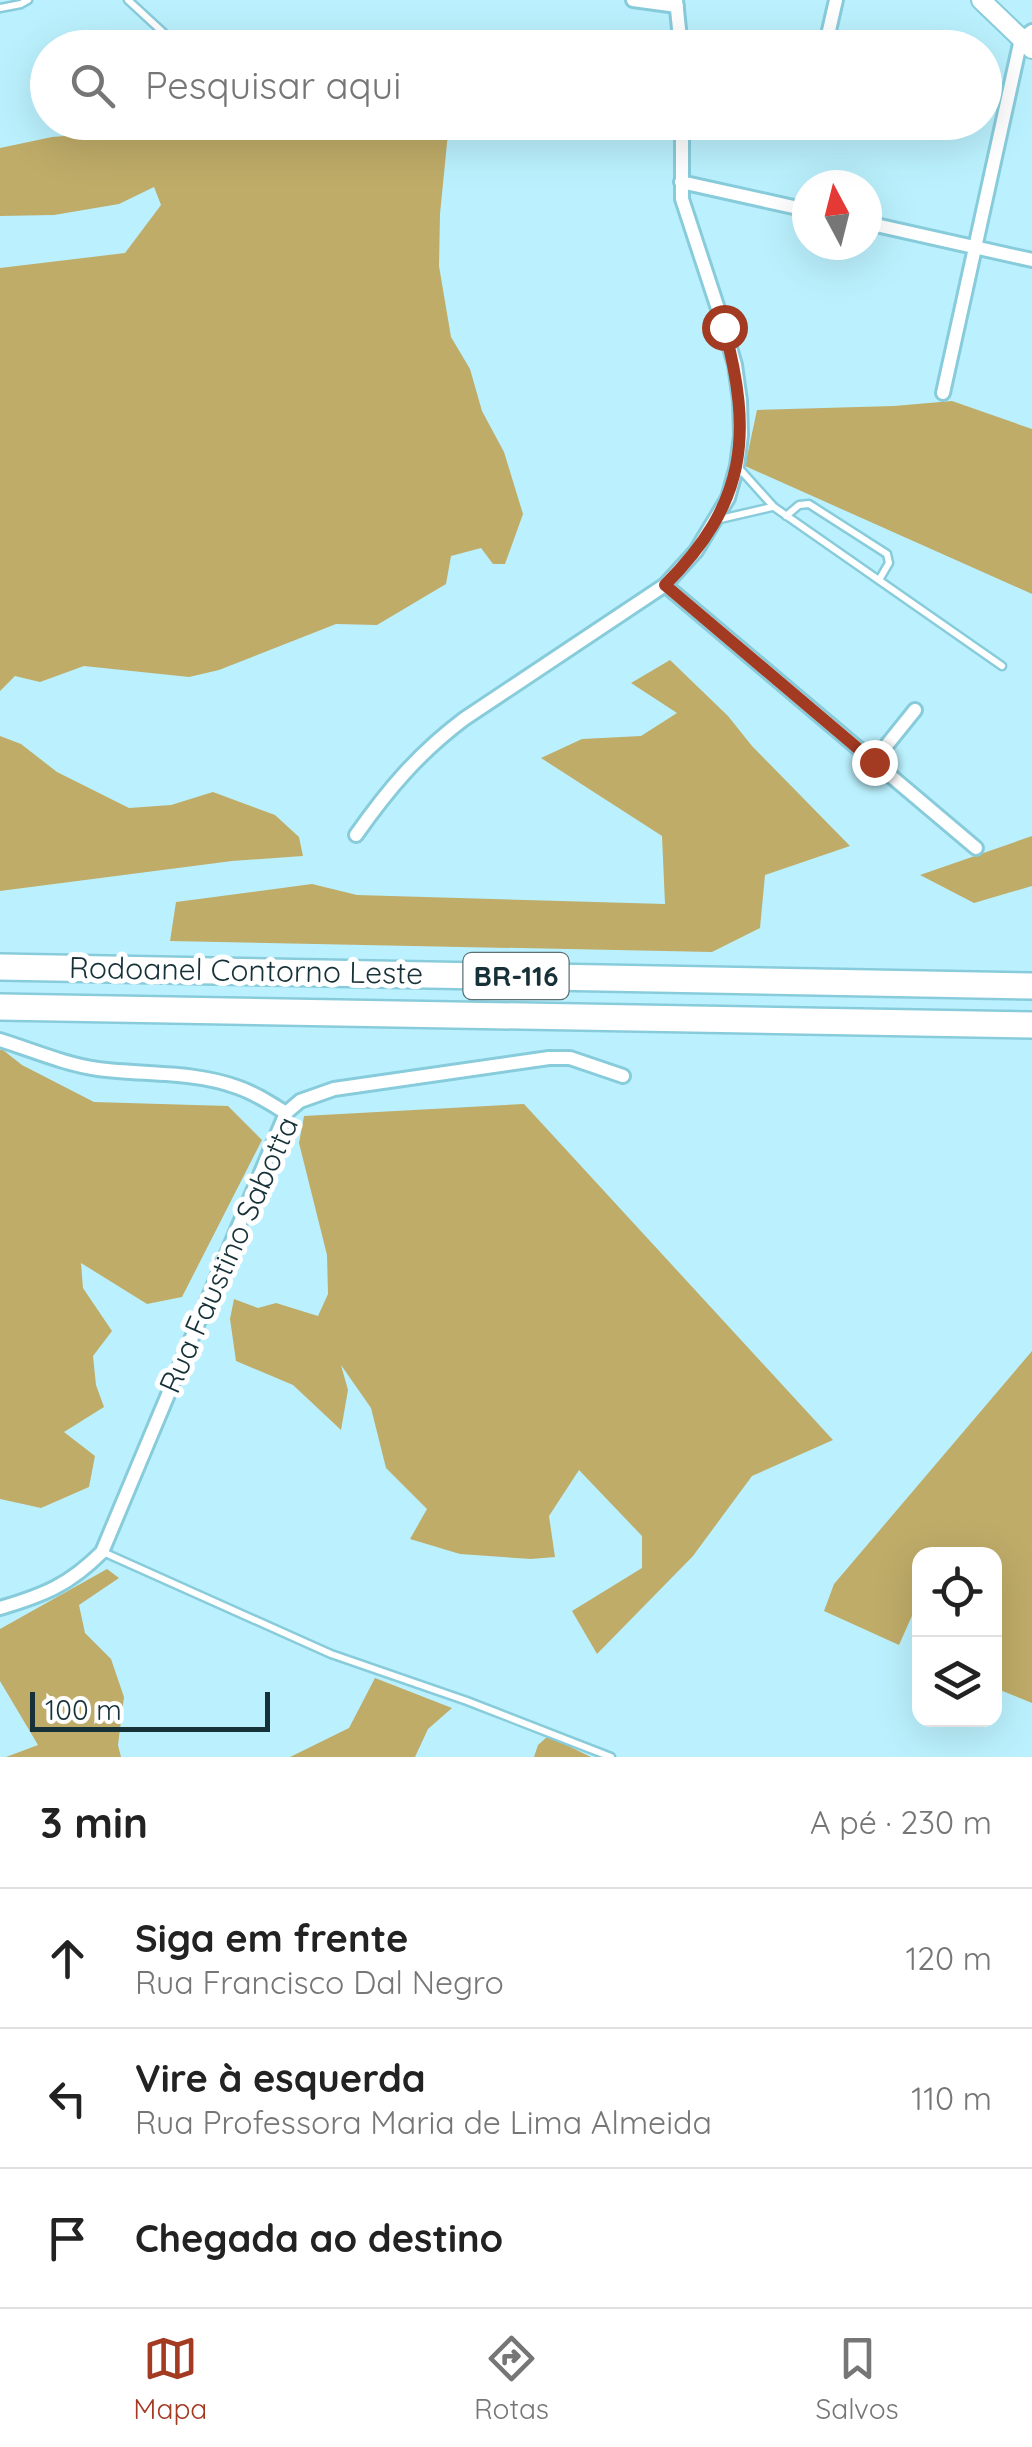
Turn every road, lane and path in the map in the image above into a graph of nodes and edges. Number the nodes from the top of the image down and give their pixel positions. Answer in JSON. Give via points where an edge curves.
{"nodes":[{"id":1,"x":28,"y":0,"type":"edge"},
{"id":2,"x":128,"y":0,"type":"edge"},
{"id":3,"x":633,"y":0,"type":"edge"},
{"id":4,"x":836,"y":0,"type":"edge"},
{"id":5,"x":981,"y":0,"type":"edge"},
{"id":6,"x":676,"y":3,"type":"edge"},
{"id":7,"x":0,"y":8,"type":"edge"},
{"id":8,"x":160,"y":30,"type":"edge"},
{"id":9,"x":679,"y":30,"type":"edge"},
{"id":10,"x":829,"y":30,"type":"edge"},
{"id":11,"x":1028,"y":40,"type":"edge"},
{"id":12,"x":682,"y":140,"type":"edge"},
{"id":13,"x":682,"y":182,"type":"junction"},
{"id":14,"x":792,"y":207,"type":"edge"},
{"id":15,"x":882,"y":226,"type":"edge"},
{"id":16,"x":975,"y":247,"type":"junction"},
{"id":17,"x":1032,"y":260,"type":"edge"},
{"id":18,"x":943,"y":393,"type":"dead end"},
{"id":19,"x":736,"y":466,"type":"junction"},
{"id":20,"x":774,"y":507,"type":"junction"},
{"id":21,"x":786,"y":516,"type":"junction"},
{"id":22,"x":714,"y":520,"type":"junction"},
{"id":23,"x":879,"y":580,"type":"junction"},
{"id":24,"x":665,"y":585,"type":"junction"},
{"id":25,"x":1002,"y":666,"type":"dead end"},
{"id":26,"x":915,"y":710,"type":"dead end"},
{"id":27,"x":874,"y":762,"type":"junction"},
{"id":28,"x":356,"y":835,"type":"dead end"},
{"id":29,"x":976,"y":848,"type":"dead end"},
{"id":30,"x":0,"y":967,"type":"edge"},
{"id":31,"x":1032,"y":986,"type":"edge"},
{"id":32,"x":0,"y":1006,"type":"edge"},
{"id":33,"x":1032,"y":1025,"type":"edge"},
{"id":34,"x":0,"y":1040,"type":"edge"},
{"id":35,"x":623,"y":1076,"type":"dead end"},
{"id":36,"x":286,"y":1113,"type":"junction"},
{"id":37,"x":102,"y":1552,"type":"junction"},
{"id":38,"x":0,"y":1608,"type":"edge"},
{"id":39,"x":611,"y":1757,"type":"edge"}],
"edges":[{"from":1,"to":7,"type":"lane"},
{"from":2,"to":8,"type":"lane"},
{"from":3,"to":6,"type":"street"},
{"from":4,"to":10,"type":"street"},
{"from":5,"to":11,"type":"street"},
{"from":6,"to":9,"type":"street"},
{"from":11,"to":16,"type":"street"},
{"from":12,"to":13,"type":"street"},
{"from":13,"to":14,"type":"street"},
{"from":13,"to":19,"type":"street","via":[[734,366],[741,418]]},
{"from":15,"to":16,"type":"street"},
{"from":16,"to":17,"type":"street"},
{"from":16,"to":18,"type":"street"},
{"from":19,"to":20,"type":"lane"},
{"from":19,"to":22,"type":"street"},
{"from":20,"to":21,"type":"lane"},
{"from":20,"to":22,"type":"lane"},
{"from":21,"to":23,"type":"lane"},
{"from":21,"to":23,"type":"lane","via":[[809,504],[887,554]]},
{"from":22,"to":24,"type":"street"},
{"from":23,"to":25,"type":"lane"},
{"from":24,"to":27,"type":"street"},
{"from":24,"to":28,"type":"street","via":[[433,742]]},
{"from":26,"to":27,"type":"street"},
{"from":27,"to":29,"type":"street"},
{"from":30,"to":31,"type":"highway","name":"Rodoanel Contorno Leste","number":"BR-116"},
{"from":32,"to":33,"type":"highway","name":"Rodoanel Contorno Leste","number":"BR-116"},
{"from":34,"to":36,"type":"street","via":[[72,1063],[236,1086]]},
{"from":35,"to":36,"type":"street","name":"Rua Faustino Sabotta","via":[[570,1058],[518,1061],[334,1089]]},
{"from":36,"to":37,"type":"street","name":"Rua Faustino Sabotta"},
{"from":37,"to":38,"type":"street","name":"Rua Faustino Sabotta","via":[[66,1584]]},
{"from":37,"to":39,"type":"lane","via":[[331,1654]]}]}
